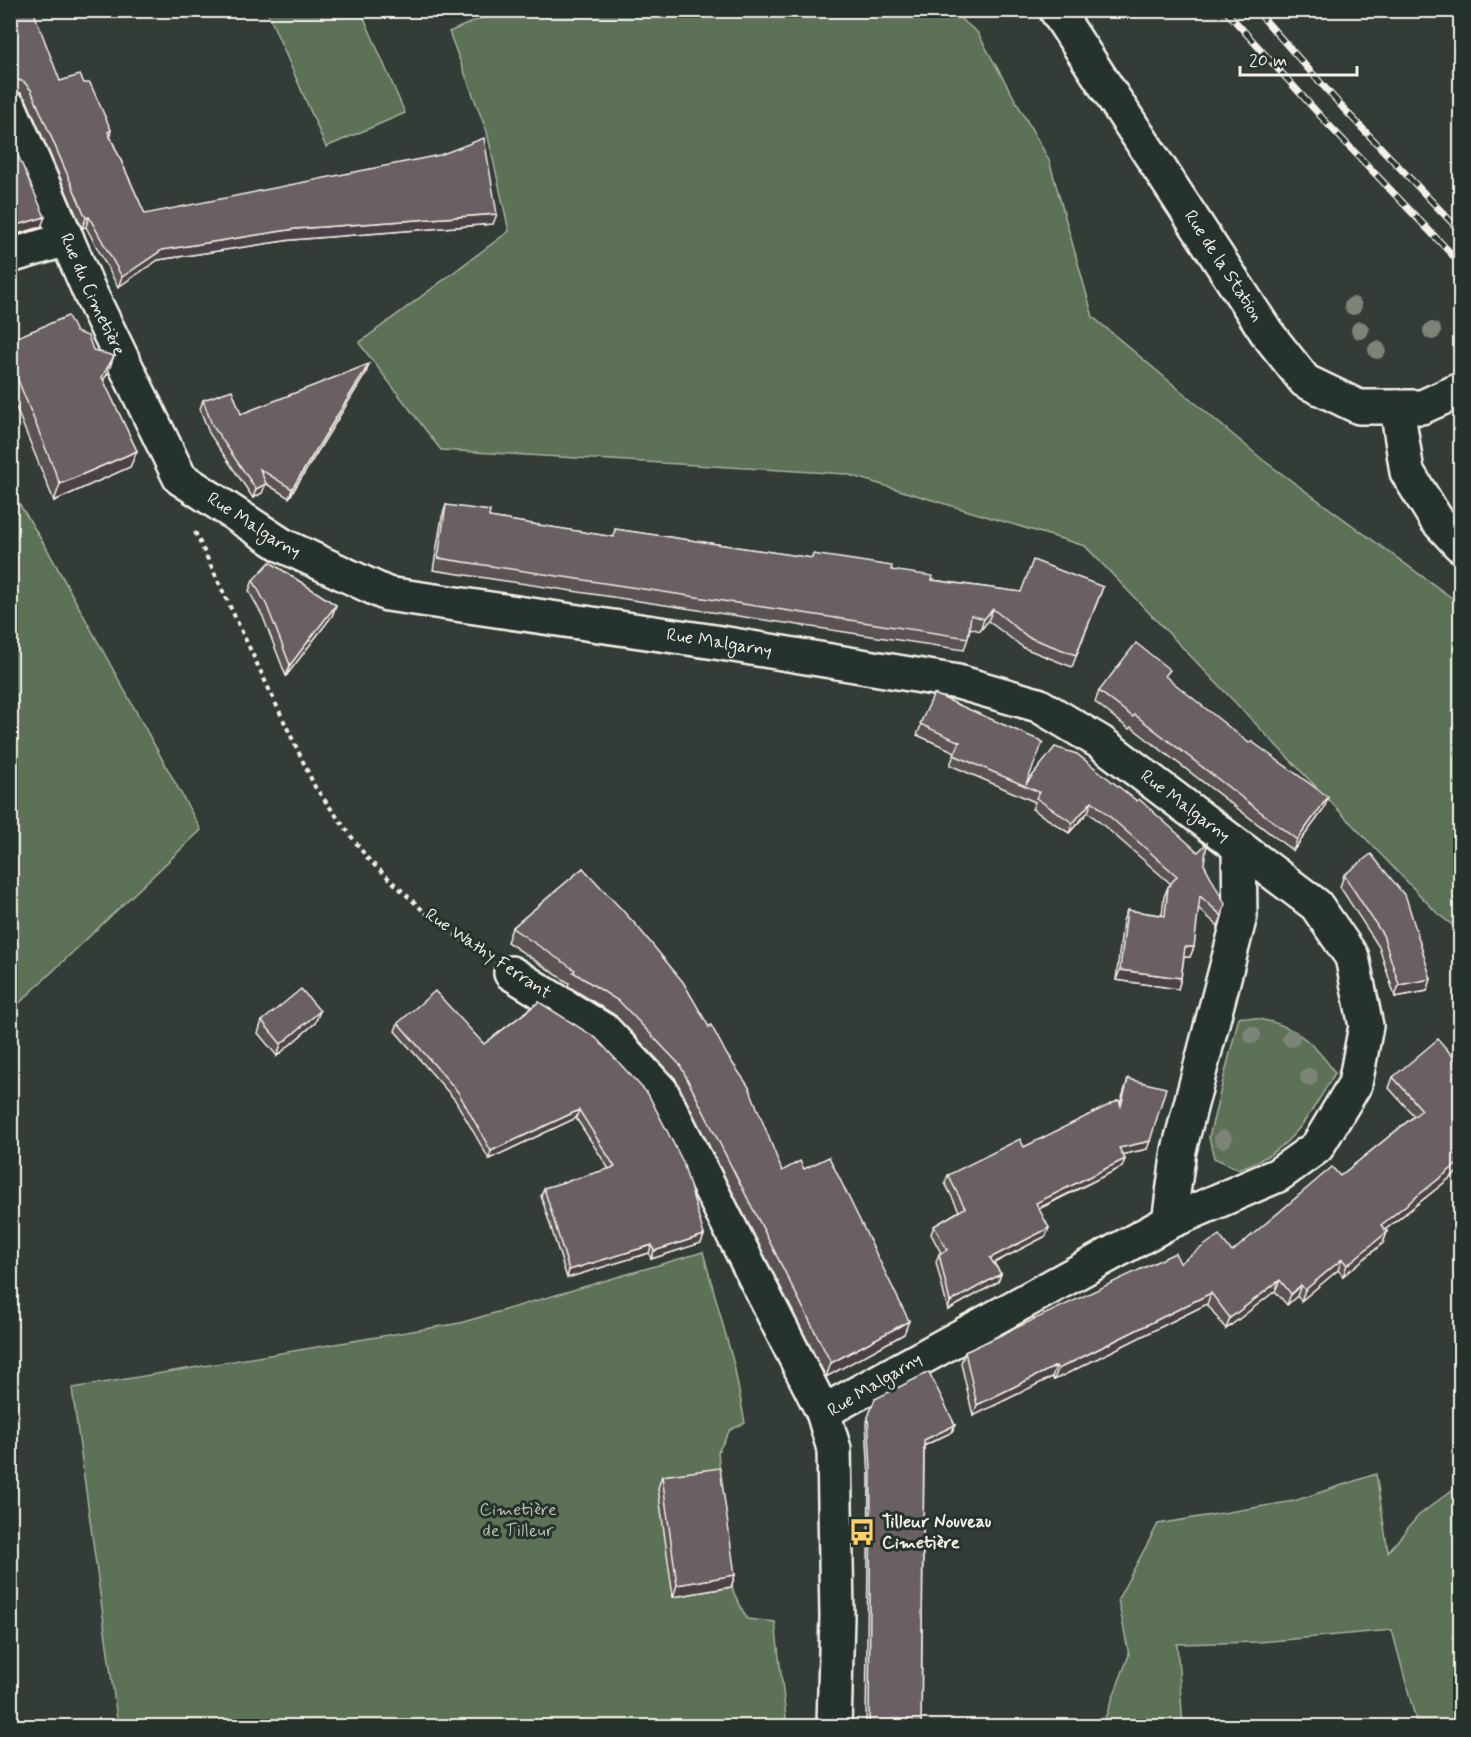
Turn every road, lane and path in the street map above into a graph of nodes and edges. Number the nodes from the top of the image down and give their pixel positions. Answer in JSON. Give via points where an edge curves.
{"nodes":[{"id":1,"x":1056,"y":10,"type":"edge"},
{"id":2,"x":10,"y":108,"type":"edge"},
{"id":3,"x":67,"y":239,"type":"junction"},
{"id":4,"x":10,"y":256,"type":"edge"},
{"id":5,"x":1461,"y":390,"type":"edge"},
{"id":6,"x":1397,"y":407,"type":"junction"},
{"id":7,"x":180,"y":478,"type":"junction"},
{"id":8,"x":1461,"y":545,"type":"edge"},
{"id":9,"x":1239,"y":849,"type":"junction"},
{"id":10,"x":511,"y":973,"type":"joint"},
{"id":11,"x":1169,"y":1222,"type":"junction"},
{"id":12,"x":823,"y":1412,"type":"junction"},
{"id":13,"x":834,"y":1726,"type":"edge"}],
"edges":[{"from":1,"to":6,"type":"street","name":"Rue de la Station","via":[[1267,333],[1305,381],[1359,407]]},
{"from":2,"to":3,"type":"street","name":"Rue du Cimetière"},
{"from":3,"to":4,"type":"street"},
{"from":3,"to":7,"type":"street","name":"Rue du Cimetière"},
{"from":5,"to":6,"type":"street","name":"Rue de la Station","via":[[1422,407]]},
{"from":6,"to":8,"type":"street","via":[[1407,472],[1436,519]]},
{"from":7,"to":9,"type":"street","name":"Rue Malgarny","via":[[282,545],[387,594],[957,682],[1038,705],[1100,742]]},
{"from":7,"to":10,"type":"path","name":"Rue Wathy Ferrant","via":[[197,538],[315,787],[368,859],[431,918]]},
{"from":9,"to":11,"type":"street","name":"Rue Malgarny","via":[[1240,916],[1179,1150]]},
{"from":9,"to":11,"type":"street","name":"Rue Malgarny","via":[[1316,905],[1352,957],[1366,1026],[1356,1084],[1317,1147],[1278,1175]]},
{"from":10,"to":12,"type":"street","name":"Rue Wathy Ferrant","via":[[605,1031],[661,1091]]},
{"from":11,"to":12,"type":"street","name":"Rue Malgarny"},
{"from":12,"to":13,"type":"street","name":"Rue Malgarny","via":[[834,1449]]}]}
